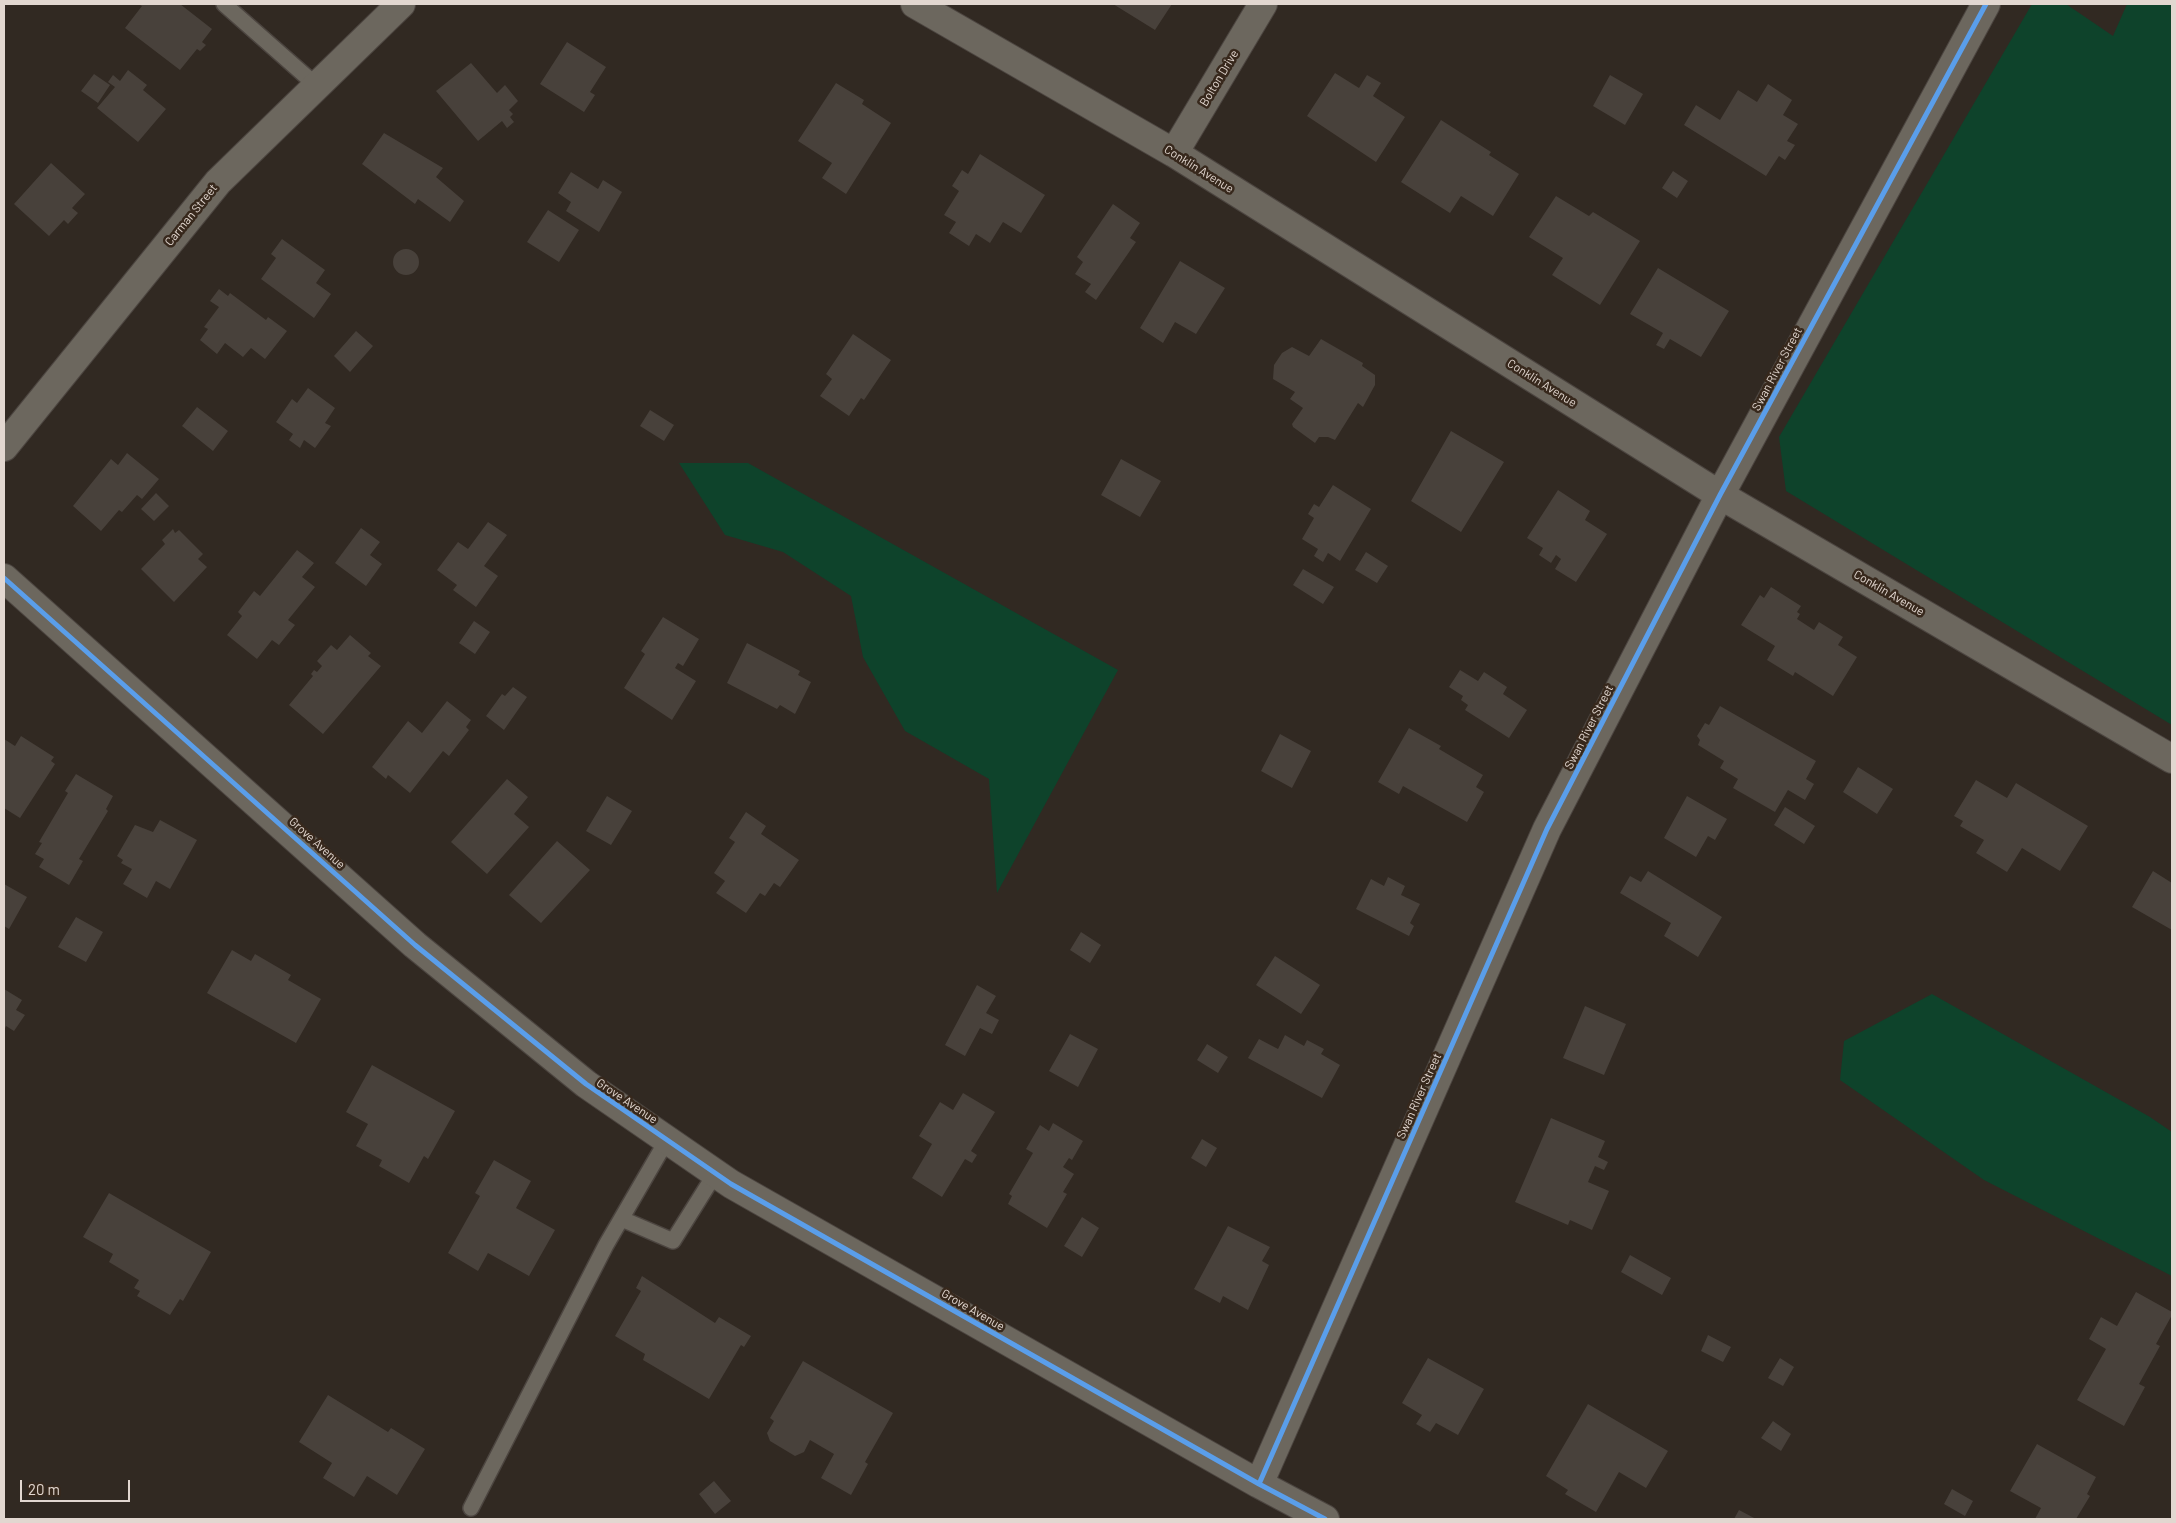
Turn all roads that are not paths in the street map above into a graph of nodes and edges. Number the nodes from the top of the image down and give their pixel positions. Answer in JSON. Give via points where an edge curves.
{"nodes":[{"id":1,"x":224,"y":4,"type":"edge"},
{"id":2,"x":402,"y":4,"type":"edge"},
{"id":3,"x":914,"y":4,"type":"edge"},
{"id":4,"x":1263,"y":4,"type":"edge"},
{"id":5,"x":1986,"y":4,"type":"edge"},
{"id":6,"x":317,"y":86,"type":"junction"},
{"id":7,"x":1174,"y":153,"type":"junction"},
{"id":8,"x":4,"y":448,"type":"edge"},
{"id":9,"x":1720,"y":495,"type":"junction"},
{"id":10,"x":4,"y":578,"type":"edge"},
{"id":11,"x":2172,"y":759,"type":"edge"},
{"id":12,"x":667,"y":1140,"type":"junction"},
{"id":13,"x":715,"y":1174,"type":"junction"},
{"id":14,"x":622,"y":1220,"type":"junction"},
{"id":15,"x":1259,"y":1484,"type":"junction"},
{"id":16,"x":472,"y":1508,"type":"dead end"},
{"id":17,"x":1325,"y":1519,"type":"edge"}],
"edges":[{"from":1,"to":6,"type":"lane"},
{"from":2,"to":6,"type":"street","name":"Carman Street"},
{"from":3,"to":7,"type":"street","name":"Conklin Avenue"},
{"from":4,"to":7,"type":"street","name":"Bolton Drive"},
{"from":5,"to":9,"type":"street","name":"Swan River Street"},
{"from":6,"to":8,"type":"street","name":"Carman Street","via":[[218,182]]},
{"from":7,"to":9,"type":"street","name":"Conklin Avenue"},
{"from":9,"to":11,"type":"street","name":"Conklin Avenue"},
{"from":9,"to":15,"type":"street","name":"Swan River Street","via":[[1547,830]]},
{"from":10,"to":12,"type":"street","name":"Grove Avenue","via":[[415,945],[586,1084]]},
{"from":12,"to":13,"type":"street","name":"Grove Avenue"},
{"from":12,"to":14,"type":"lane"},
{"from":13,"to":14,"type":"lane","via":[[674,1242]]},
{"from":13,"to":15,"type":"street","name":"Grove Avenue"},
{"from":14,"to":16,"type":"lane"},
{"from":15,"to":17,"type":"street","name":"Grove Avenue"}]}
